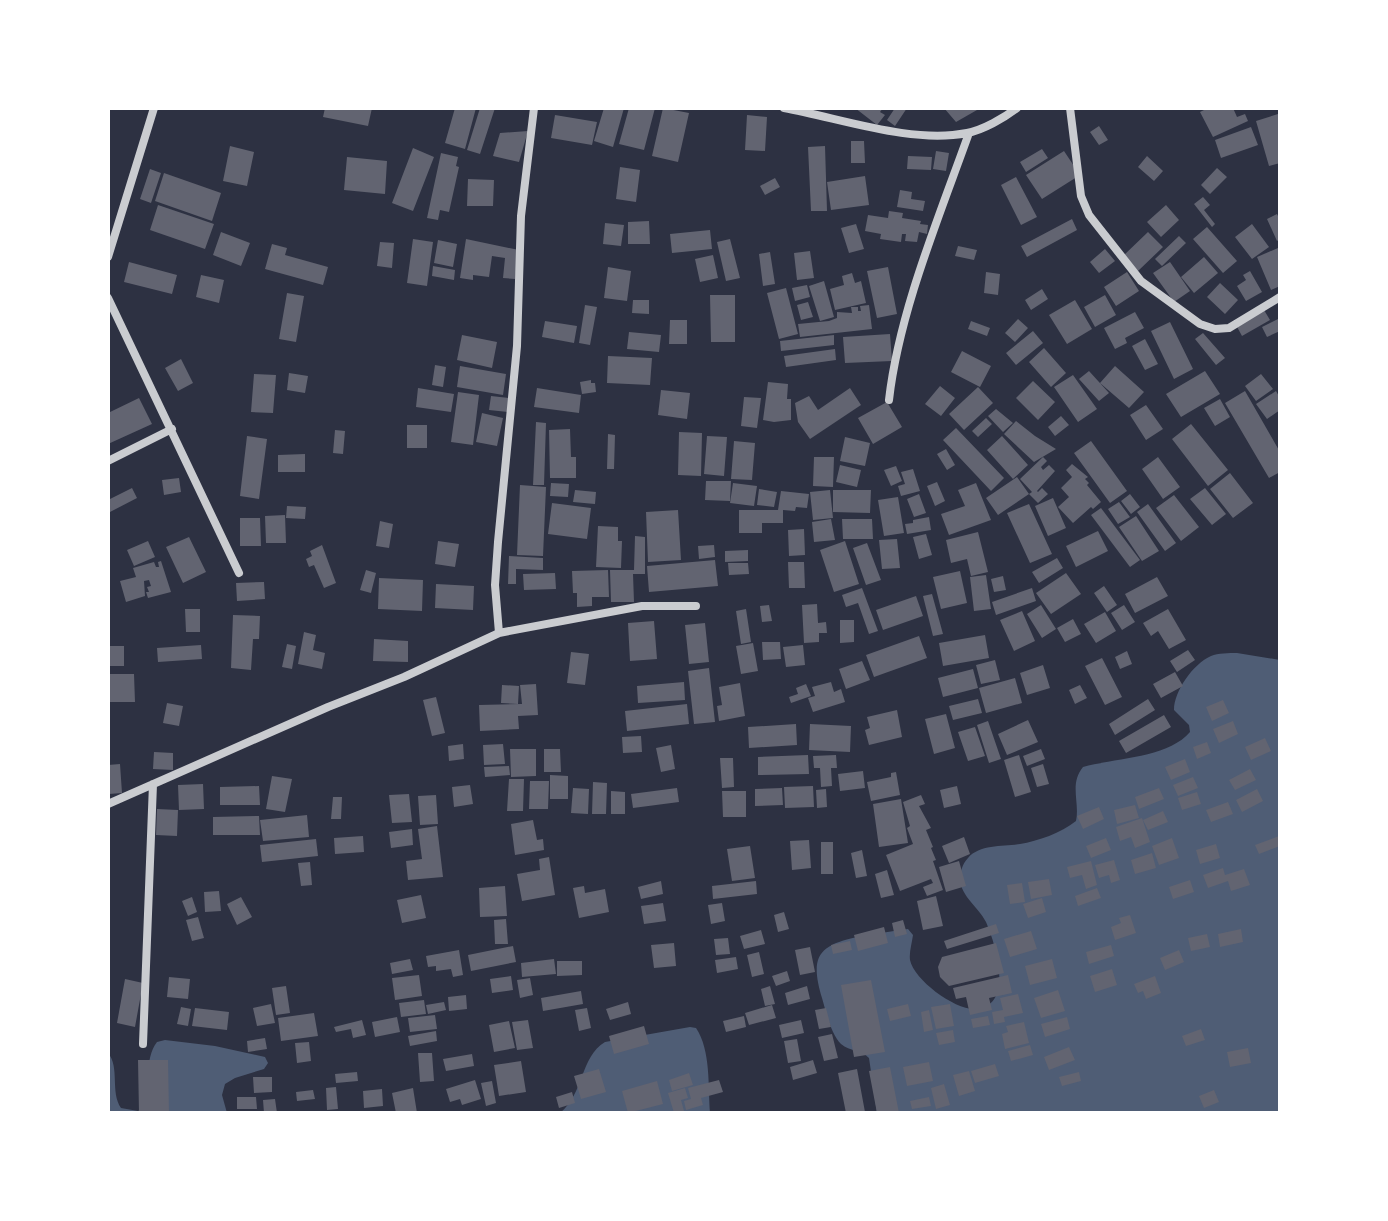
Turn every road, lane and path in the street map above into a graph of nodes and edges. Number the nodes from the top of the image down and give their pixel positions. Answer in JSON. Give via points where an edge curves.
{"nodes":[{"id":1,"x":154,"y":108,"type":"edge"},
{"id":2,"x":534,"y":108,"type":"edge"},
{"id":3,"x":784,"y":108,"type":"edge"},
{"id":4,"x":1017,"y":108,"type":"edge"},
{"id":5,"x":1070,"y":108,"type":"edge"},
{"id":6,"x":969,"y":133,"type":"junction"},
{"id":7,"x":111,"y":242,"type":"edge"},
{"id":8,"x":108,"y":257,"type":"edge"},
{"id":9,"x":1280,"y":297,"type":"edge"},
{"id":10,"x":108,"y":298,"type":"edge"},
{"id":11,"x":889,"y":400,"type":"dead end"},
{"id":12,"x":172,"y":429,"type":"junction"},
{"id":13,"x":108,"y":461,"type":"edge"},
{"id":14,"x":239,"y":573,"type":"dead end"},
{"id":15,"x":696,"y":606,"type":"dead end"},
{"id":16,"x":499,"y":633,"type":"junction"},
{"id":17,"x":153,"y":784,"type":"junction"},
{"id":18,"x":108,"y":804,"type":"edge"},
{"id":19,"x":143,"y":1044,"type":"dead end"}],
"edges":[{"from":1,"to":7,"type":"street"},
{"from":2,"to":16,"type":"street","via":[[521,216],[517,346],[495,585]]},
{"from":3,"to":6,"type":"street","via":[[886,130]]},
{"from":4,"to":6,"type":"street"},
{"from":5,"to":9,"type":"street","via":[[1081,196],[1089,215],[1141,281],[1215,329],[1229,328]]},
{"from":6,"to":11,"type":"street","via":[[922,266]]},
{"from":7,"to":8,"type":"street"},
{"from":10,"to":12,"type":"street"},
{"from":12,"to":13,"type":"street"},
{"from":12,"to":14,"type":"street"},
{"from":15,"to":16,"type":"street","via":[[642,606]]},
{"from":16,"to":17,"type":"street"},
{"from":17,"to":18,"type":"street"},
{"from":17,"to":19,"type":"street"}]}
